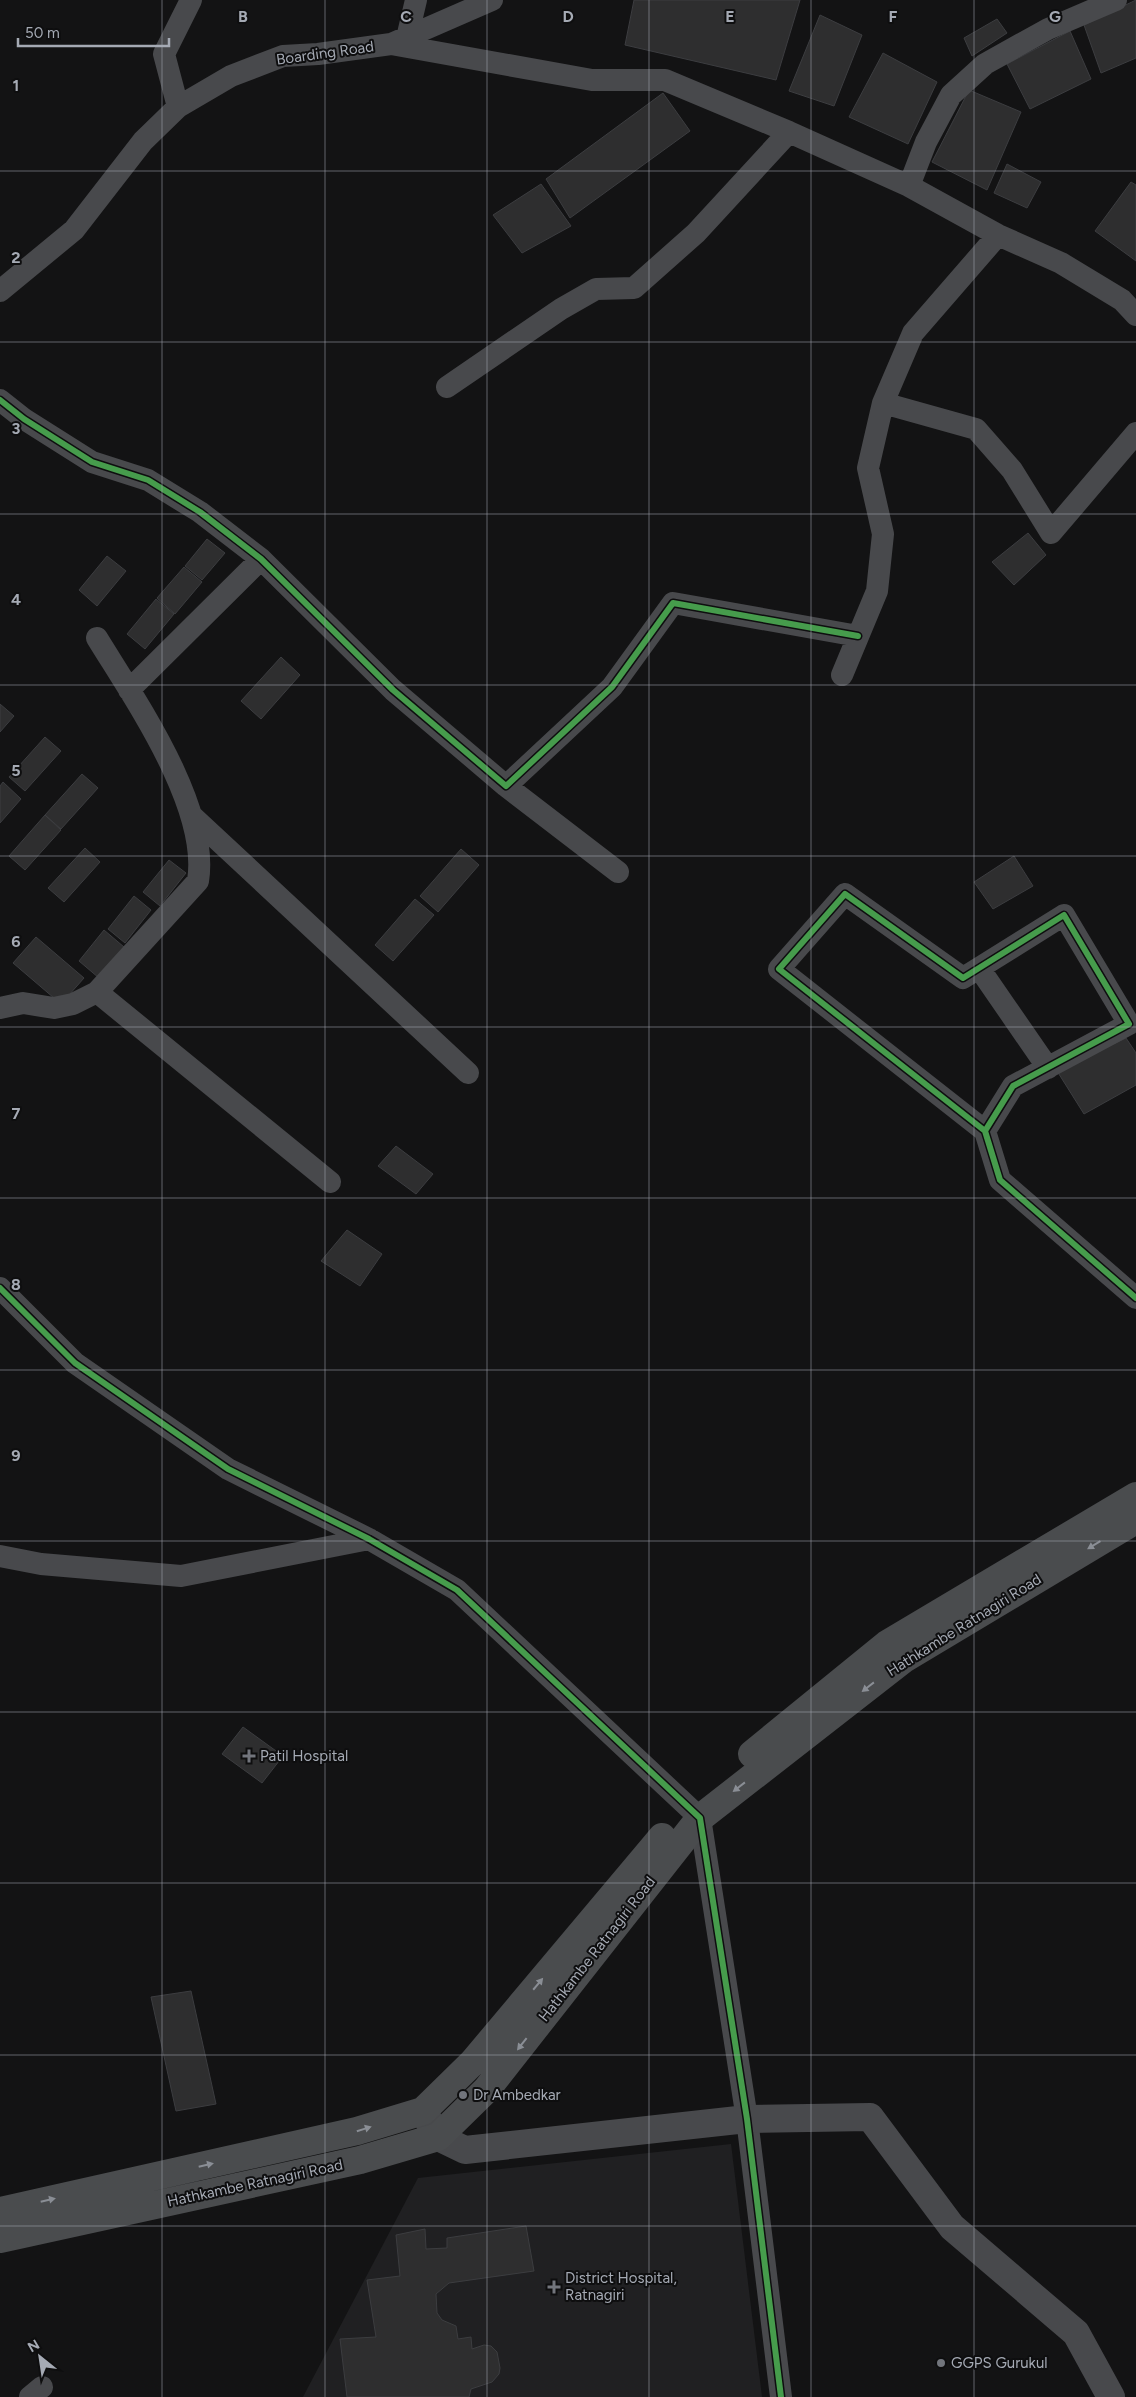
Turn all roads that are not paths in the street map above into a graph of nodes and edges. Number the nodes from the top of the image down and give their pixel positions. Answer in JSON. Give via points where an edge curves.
{"nodes":[{"id":1,"x":191,"y":0,"type":"edge"},
{"id":2,"x":416,"y":0,"type":"edge"},
{"id":3,"x":423,"y":0,"type":"edge"},
{"id":4,"x":492,"y":0,"type":"edge"},
{"id":5,"x":1116,"y":0,"type":"edge"},
{"id":6,"x":435,"y":26,"type":"junction"},
{"id":7,"x":399,"y":41,"type":"junction"},
{"id":8,"x":178,"y":107,"type":"junction"},
{"id":9,"x":790,"y":132,"type":"junction"},
{"id":10,"x":909,"y":186,"type":"junction"},
{"id":11,"x":998,"y":235,"type":"junction"},
{"id":12,"x":0,"y":291,"type":"edge"},
{"id":13,"x":1136,"y":315,"type":"edge"},
{"id":14,"x":447,"y":387,"type":"dead end"},
{"id":15,"x":0,"y":400,"type":"edge"},
{"id":16,"x":883,"y":403,"type":"junction"},
{"id":17,"x":1136,"y":433,"type":"edge"},
{"id":18,"x":261,"y":559,"type":"junction"},
{"id":19,"x":858,"y":636,"type":"junction"},
{"id":20,"x":97,"y":638,"type":"dead end"},
{"id":21,"x":842,"y":675,"type":"dead end"},
{"id":22,"x":129,"y":690,"type":"junction"},
{"id":23,"x":506,"y":786,"type":"junction"},
{"id":24,"x":192,"y":816,"type":"junction"},
{"id":25,"x":618,"y":872,"type":"dead end"},
{"id":26,"x":979,"y":968,"type":"junction"},
{"id":27,"x":97,"y":992,"type":"junction"},
{"id":28,"x":0,"y":1008,"type":"edge"},
{"id":29,"x":1048,"y":1068,"type":"junction"},
{"id":30,"x":468,"y":1073,"type":"dead end"},
{"id":31,"x":985,"y":1131,"type":"junction"},
{"id":32,"x":330,"y":1182,"type":"dead end"},
{"id":33,"x":0,"y":1288,"type":"edge"},
{"id":34,"x":1136,"y":1298,"type":"edge"},
{"id":35,"x":1136,"y":1496,"type":"edge"},
{"id":36,"x":1136,"y":1520,"type":"edge"},
{"id":37,"x":370,"y":1539,"type":"junction"},
{"id":38,"x":0,"y":1556,"type":"edge"},
{"id":39,"x":694,"y":1812,"type":"junction"},
{"id":40,"x":423,"y":2111,"type":"junction"},
{"id":41,"x":747,"y":2119,"type":"junction"},
{"id":42,"x":438,"y":2137,"type":"junction"},
{"id":43,"x":0,"y":2211,"type":"edge"},
{"id":44,"x":0,"y":2239,"type":"edge"},
{"id":45,"x":781,"y":2397,"type":"edge"},
{"id":46,"x":1111,"y":2397,"type":"edge"}],
"edges":[{"from":1,"to":8,"type":"street","via":[[164,54]]},
{"from":2,"to":7,"type":"street"},
{"from":3,"to":6,"type":"street"},
{"from":4,"to":6,"type":"street","name":"Boarding Road"},
{"from":5,"to":10,"type":"street","via":[[1048,29],[985,64],[951,95],[926,142]]},
{"from":6,"to":7,"type":"street","name":"Boarding Road"},
{"from":7,"to":8,"type":"street","name":"Boarding Road","via":[[318,54],[283,56],[231,76]]},
{"from":7,"to":9,"type":"street","via":[[592,80],[665,80]]},
{"from":8,"to":12,"type":"street","name":"Boarding Road","via":[[143,141],[74,230]]},
{"from":9,"to":10,"type":"street"},
{"from":9,"to":14,"type":"street","via":[[696,233],[634,288],[596,289],[561,309]]},
{"from":10,"to":11,"type":"street"},
{"from":11,"to":13,"type":"street","via":[[1061,263],[1122,300]]},
{"from":11,"to":16,"type":"street","via":[[913,333]]},
{"from":15,"to":18,"type":"street","via":[[92,462],[148,480],[200,512]]},
{"from":16,"to":17,"type":"street","via":[[976,429],[1012,470],[1051,533]]},
{"from":16,"to":19,"type":"street","via":[[868,468],[883,534],[877,591]]},
{"from":18,"to":22,"type":"street"},
{"from":18,"to":23,"type":"street","via":[[393,690]]},
{"from":19,"to":21,"type":"street"},
{"from":19,"to":23,"type":"street","via":[[673,603],[612,688]]},
{"from":20,"to":22,"type":"street"},
{"from":22,"to":24,"type":"street","via":[[163,747]]},
{"from":23,"to":25,"type":"street"},
{"from":24,"to":27,"type":"street","via":[[201,865],[198,881]]},
{"from":24,"to":30,"type":"street"},
{"from":26,"to":29,"type":"street"},
{"from":26,"to":29,"type":"street","via":[[1064,915],[1129,1024]]},
{"from":26,"to":31,"type":"street","via":[[963,978],[845,894],[779,969]]},
{"from":27,"to":28,"type":"street","via":[[73,1004],[54,1008],[24,1003]]},
{"from":27,"to":32,"type":"street"},
{"from":29,"to":31,"type":"street","via":[[1013,1086]]},
{"from":31,"to":34,"type":"street","via":[[1000,1180]]},
{"from":33,"to":37,"type":"street","via":[[75,1363],[228,1469]]},
{"from":35,"to":39,"type":"main road","via":[[887,1644]]},
{"from":36,"to":39,"type":"main road","name":"Hathkambe Ratnagiri Road","one_way":true,"via":[[904,1659]]},
{"from":37,"to":38,"type":"street","via":[[181,1576],[41,1564]]},
{"from":37,"to":39,"type":"street","via":[[458,1590]]},
{"from":40,"to":39,"type":"main road","one_way":true,"via":[[473,2062]]},
{"from":39,"to":41,"type":"street"},
{"from":39,"to":42,"type":"main road","name":"Hathkambe Ratnagiri Road","one_way":true,"via":[[487,2089]]},
{"from":40,"to":42,"type":"street"},
{"from":43,"to":40,"type":"main road","one_way":true,"via":[[357,2131]]},
{"from":41,"to":42,"type":"street","via":[[465,2150]]},
{"from":41,"to":45,"type":"street"},
{"from":41,"to":46,"type":"street","via":[[870,2117],[952,2227],[1076,2334]]},
{"from":42,"to":44,"type":"main road","name":"Hathkambe Ratnagiri Road","via":[[360,2160]]}]}
